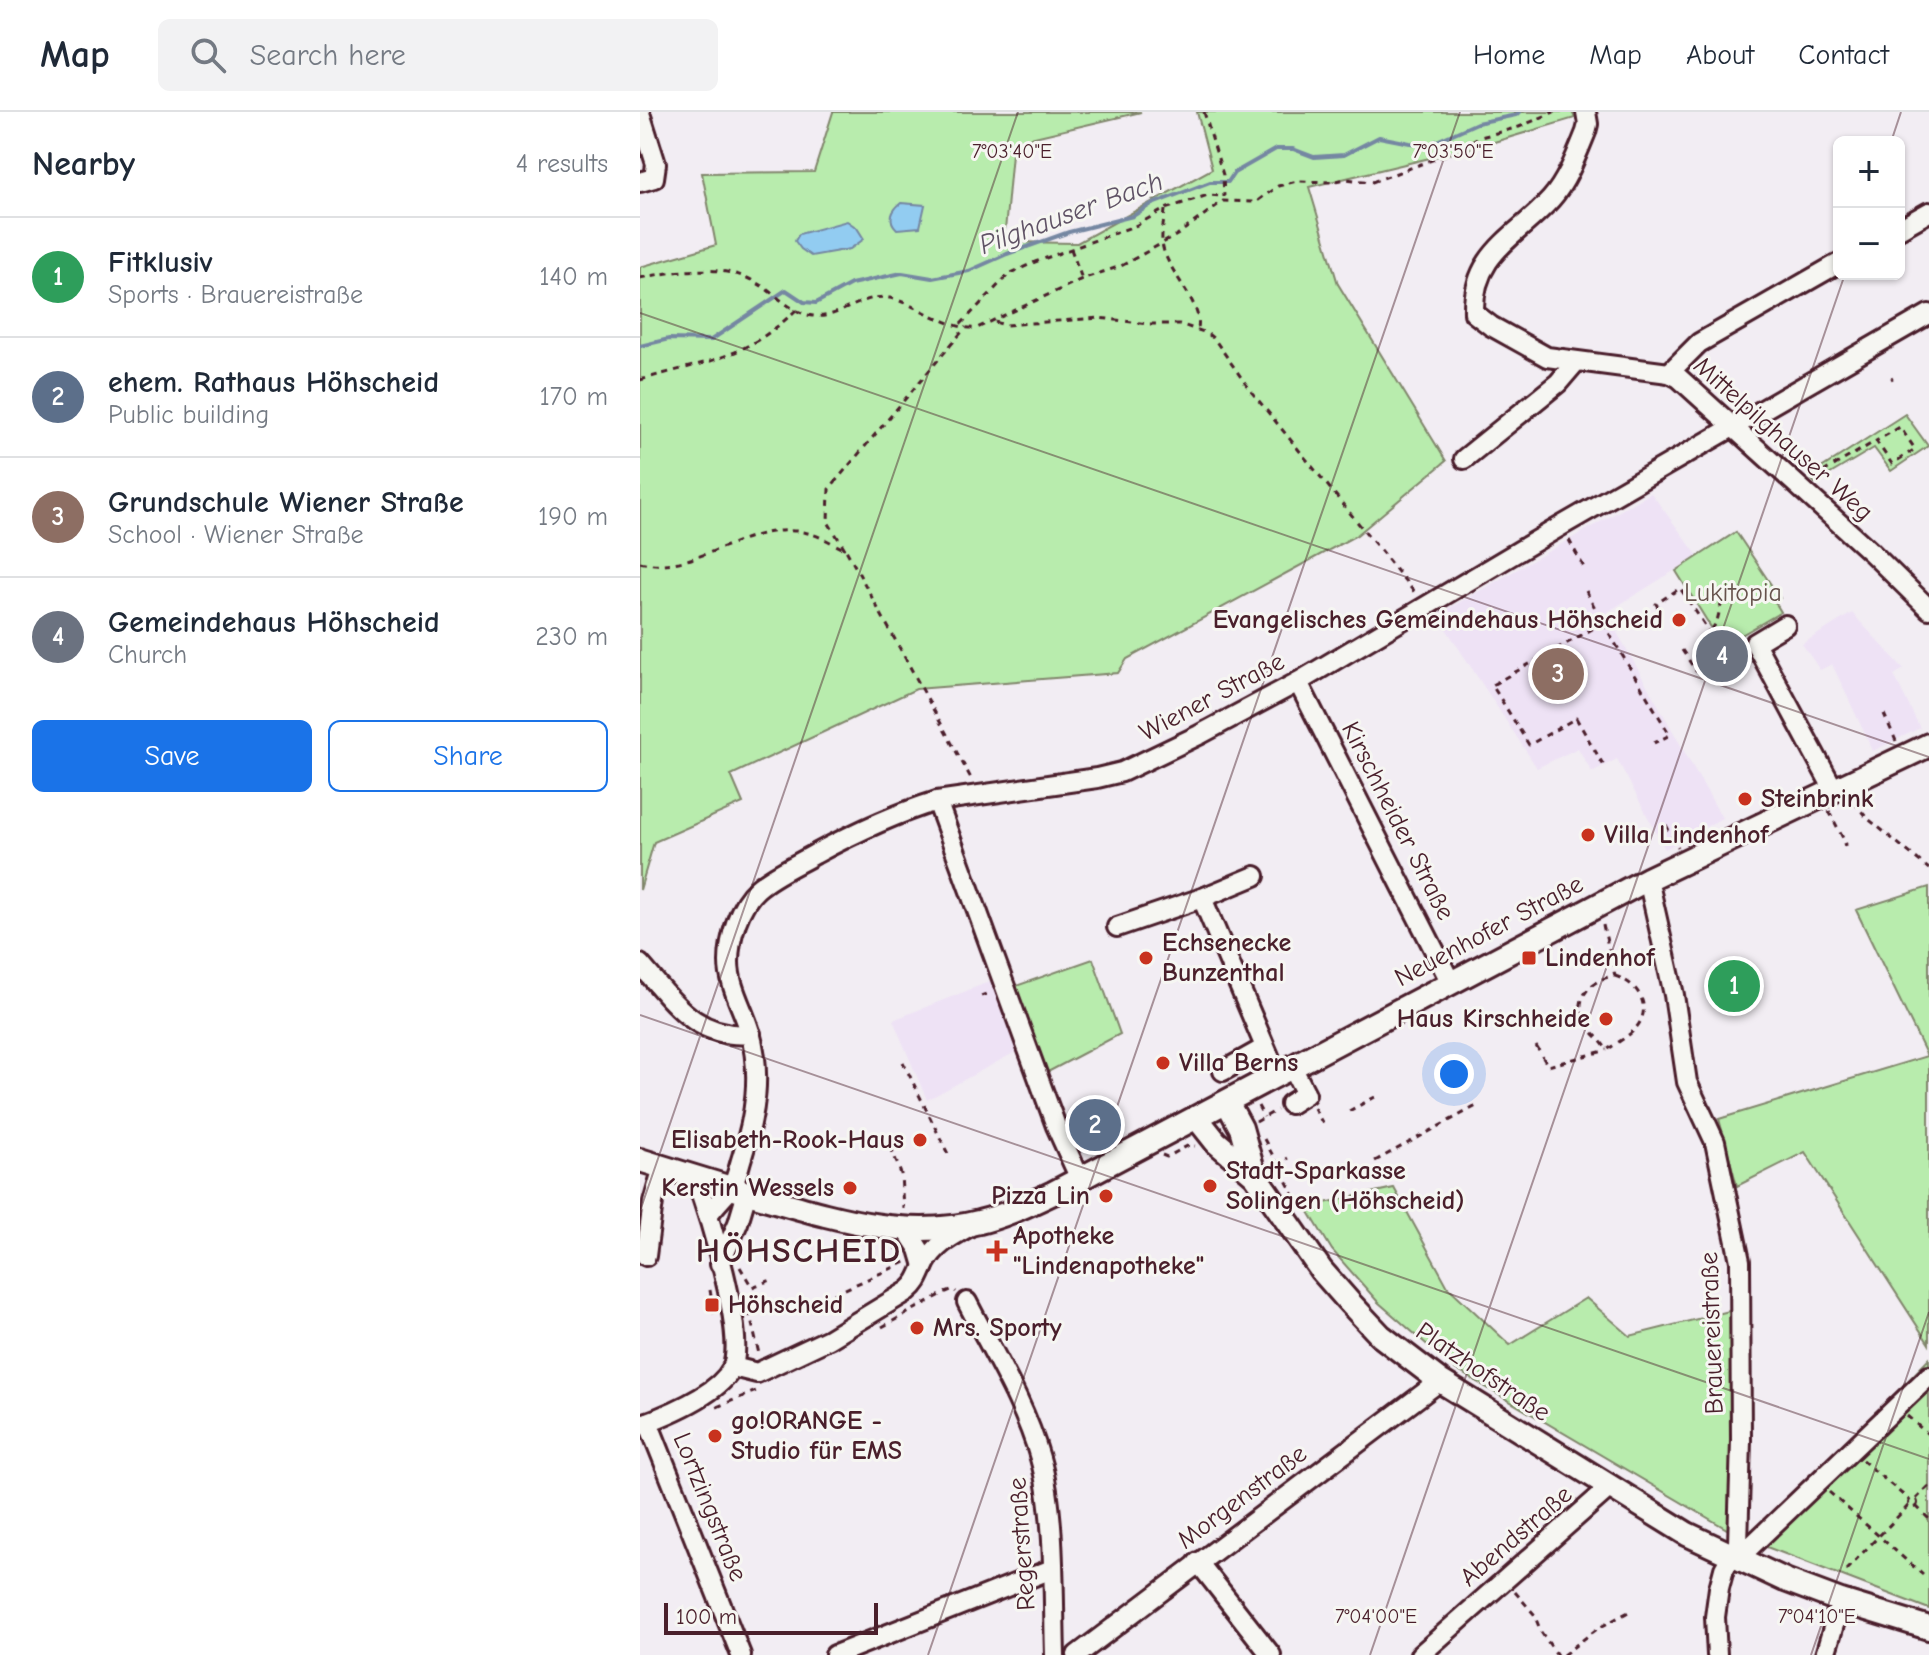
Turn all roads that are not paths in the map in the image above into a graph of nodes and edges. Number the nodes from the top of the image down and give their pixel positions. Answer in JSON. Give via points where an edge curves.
{"nodes":[{"id":1,"x":1586,"y":112,"type":"edge"},
{"id":2,"x":640,"y":113,"type":"edge"},
{"id":3,"x":640,"y":182,"type":"edge"},
{"id":4,"x":1929,"y":212,"type":"edge"},
{"id":5,"x":1905,"y":226,"type":"edge"},
{"id":6,"x":1833,"y":266,"type":"edge"},
{"id":7,"x":1929,"y":314,"type":"edge"},
{"id":8,"x":1576,"y":362,"type":"junction"},
{"id":9,"x":1669,"y":373,"type":"junction"},
{"id":10,"x":1734,"y":426,"type":"junction"},
{"id":11,"x":1464,"y":459,"type":"dead end"},
{"id":12,"x":1929,"y":609,"type":"edge"},
{"id":13,"x":1785,"y":625,"type":"dead end"},
{"id":14,"x":1298,"y":682,"type":"junction"},
{"id":15,"x":1929,"y":745,"type":"edge"},
{"id":16,"x":1838,"y":800,"type":"junction"},
{"id":17,"x":937,"y":801,"type":"junction"},
{"id":18,"x":1255,"y":876,"type":"dead end"},
{"id":19,"x":1648,"y":879,"type":"junction"},
{"id":20,"x":1202,"y":898,"type":"junction"},
{"id":21,"x":1117,"y":927,"type":"dead end"},
{"id":22,"x":640,"y":964,"type":"edge"},
{"id":23,"x":1451,"y":983,"type":"junction"},
{"id":24,"x":751,"y":1034,"type":"junction"},
{"id":25,"x":1264,"y":1048,"type":"junction"},
{"id":26,"x":1223,"y":1071,"type":"dead end"},
{"id":27,"x":1284,"y":1071,"type":"junction"},
{"id":28,"x":1227,"y":1102,"type":"junction"},
{"id":29,"x":1290,"y":1104,"type":"dead end"},
{"id":30,"x":1197,"y":1118,"type":"junction"},
{"id":31,"x":640,"y":1160,"type":"edge"},
{"id":32,"x":663,"y":1167,"type":"junction"},
{"id":33,"x":1255,"y":1175,"type":"junction"},
{"id":34,"x":695,"y":1177,"type":"junction"},
{"id":35,"x":1080,"y":1179,"type":"junction"},
{"id":36,"x":739,"y":1190,"type":"junction"},
{"id":37,"x":709,"y":1214,"type":"junction"},
{"id":38,"x":905,"y":1221,"type":"junction"},
{"id":39,"x":979,"y":1222,"type":"junction"},
{"id":40,"x":646,"y":1256,"type":"dead end"},
{"id":41,"x":916,"y":1262,"type":"junction"},
{"id":42,"x":720,"y":1264,"type":"junction"},
{"id":43,"x":967,"y":1302,"type":"dead end"},
{"id":44,"x":733,"y":1367,"type":"junction"},
{"id":45,"x":1929,"y":1376,"type":"edge"},
{"id":46,"x":1440,"y":1381,"type":"junction"},
{"id":47,"x":644,"y":1424,"type":"edge"},
{"id":48,"x":1610,"y":1487,"type":"junction"},
{"id":49,"x":1732,"y":1556,"type":"junction"},
{"id":50,"x":1198,"y":1562,"type":"junction"},
{"id":51,"x":1052,"y":1569,"type":"junction"},
{"id":52,"x":1841,"y":1601,"type":"junction"},
{"id":53,"x":1929,"y":1628,"type":"edge"},
{"id":54,"x":741,"y":1655,"type":"edge"},
{"id":55,"x":835,"y":1655,"type":"edge"},
{"id":56,"x":1055,"y":1655,"type":"edge"},
{"id":57,"x":1077,"y":1655,"type":"edge"},
{"id":58,"x":1271,"y":1655,"type":"edge"},
{"id":59,"x":1420,"y":1655,"type":"edge"},
{"id":60,"x":1717,"y":1655,"type":"edge"},
{"id":61,"x":1825,"y":1655,"type":"edge"}],
"edges":[{"from":1,"to":8,"type":"street","name":"Mittelpilghauser Weg","via":[[1586,132],[1558,189],[1493,253],[1479,273],[1473,296],[1474,313],[1491,326],[1547,357]]},
{"from":2,"to":3,"type":"street","via":[[656,164],[654,178]]},
{"from":4,"to":5,"type":"street"},
{"from":6,"to":9,"type":"street","via":[[1699,343]]},
{"from":7,"to":10,"type":"street","name":"Wiener Straße"},
{"from":8,"to":9,"type":"street","name":"Mittelpilghauser Weg"},
{"from":8,"to":11,"type":"street","via":[[1558,383]]},
{"from":9,"to":10,"type":"street","name":"Mittelpilghauser Weg"},
{"from":10,"to":12,"type":"street","name":"Mittelpilghauser Weg"},
{"from":10,"to":14,"type":"street","name":"Wiener Straße"},
{"from":13,"to":16,"type":"street","via":[[1755,643]]},
{"from":14,"to":17,"type":"street","name":"Wiener Straße","via":[[1122,772]]},
{"from":14,"to":23,"type":"street","name":"Kirschheider Straße"},
{"from":15,"to":16,"type":"main road","name":"Neuenhofer Straße"},
{"from":16,"to":19,"type":"main road","name":"Neuenhofer Straße"},
{"from":17,"to":24,"type":"street","name":"Wiener Straße","via":[[862,829],[756,890],[740,914],[729,964]]},
{"from":17,"to":35,"type":"street"},
{"from":18,"to":20,"type":"street"},
{"from":19,"to":23,"type":"main road","name":"Neuenhofer Straße"},
{"from":19,"to":49,"type":"street","name":"Brauereistraße","via":[[1687,1082],[1715,1142],[1740,1261],[1741,1440],[1738,1544]]},
{"from":20,"to":21,"type":"street"},
{"from":20,"to":25,"type":"street"},
{"from":22,"to":24,"type":"street","via":[[686,1017],[732,1036]]},
{"from":23,"to":27,"type":"main road","name":"Neuenhofer Straße"},
{"from":24,"to":36,"type":"street","name":"Wiener Straße","via":[[758,1094]]},
{"from":25,"to":26,"type":"street"},
{"from":25,"to":27,"type":"street"},
{"from":27,"to":28,"type":"main road","name":"Neuenhofer Straße"},
{"from":27,"to":29,"type":"street","via":[[1306,1094]]},
{"from":28,"to":30,"type":"main road","name":"Neuenhofer Straße"},
{"from":28,"to":33,"type":"main road","name":"Platzhofstraße","via":[[1248,1125]]},
{"from":30,"to":33,"type":"main road","name":"Platzhofstraße"},
{"from":30,"to":35,"type":"main road","name":"Neuenhofer Straße"},
{"from":31,"to":32,"type":"main road","name":"Neuenhofer Straße"},
{"from":32,"to":34,"type":"main road","name":"Neuenhofer Straße"},
{"from":32,"to":40,"type":"street"},
{"from":33,"to":46,"type":"main road","name":"Platzhofstraße","via":[[1350,1303],[1381,1336]]},
{"from":34,"to":36,"type":"main road","name":"Neuenhofer Straße"},
{"from":34,"to":37,"type":"street"},
{"from":35,"to":39,"type":"main road","name":"Neuenhofer Straße"},
{"from":36,"to":37,"type":"street","via":[[719,1199]]},
{"from":36,"to":38,"type":"main road","name":"Neuenhofer Straße","via":[[833,1217]]},
{"from":36,"to":42,"type":"street","name":"Wiener Straße"},
{"from":37,"to":42,"type":"street"},
{"from":38,"to":39,"type":"main road","name":"Neuenhofer Straße","via":[[934,1229]]},
{"from":38,"to":41,"type":"street","via":[[919,1249]]},
{"from":39,"to":41,"type":"street"},
{"from":41,"to":44,"type":"street","via":[[919,1280],[908,1291],[823,1342],[757,1373]]},
{"from":42,"to":44,"type":"street","via":[[737,1350]]},
{"from":43,"to":51,"type":"street","name":"Regerstraße","via":[[1028,1421],[1041,1461]]},
{"from":44,"to":47,"type":"street","via":[[710,1391]]},
{"from":45,"to":49,"type":"street","via":[[1749,1548]]},
{"from":46,"to":48,"type":"main road","name":"Platzhofstraße"},
{"from":46,"to":50,"type":"street","name":"Morgenstraße"},
{"from":47,"to":54,"type":"street","name":"Lortzingstraße"},
{"from":48,"to":49,"type":"main road","name":"Platzhofstraße"},
{"from":48,"to":59,"type":"street","name":"Abendstraße"},
{"from":49,"to":52,"type":"main road","name":"Platzhofstraße"},
{"from":49,"to":60,"type":"street","via":[[1716,1601]]},
{"from":50,"to":57,"type":"street","name":"Morgenstraße"},
{"from":50,"to":58,"type":"street"},
{"from":51,"to":55,"type":"street"},
{"from":51,"to":56,"type":"street","name":"Regerstraße"},
{"from":52,"to":53,"type":"main road","name":"Platzhofstraße"},
{"from":52,"to":61,"type":"street"}]}
